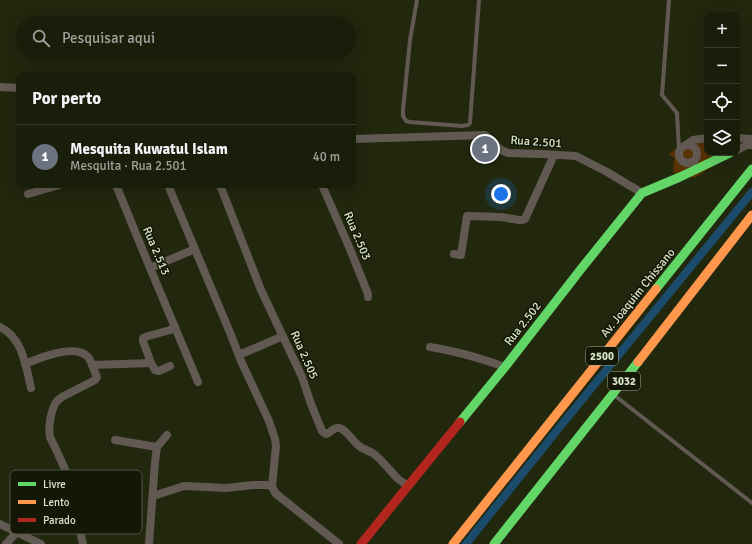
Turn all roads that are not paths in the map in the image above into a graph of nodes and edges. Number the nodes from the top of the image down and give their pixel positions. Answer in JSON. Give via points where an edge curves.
{"nodes":[{"id":1,"x":417,"y":0,"type":"edge"},
{"id":2,"x":479,"y":0,"type":"edge"},
{"id":3,"x":669,"y":0,"type":"edge"},
{"id":4,"x":0,"y":87,"type":"edge"},
{"id":5,"x":16,"y":88,"type":"edge"},
{"id":6,"x":704,"y":138,"type":"edge"},
{"id":7,"x":740,"y":138,"type":"edge"},
{"id":8,"x":356,"y":139,"type":"edge"},
{"id":9,"x":752,"y":139,"type":"edge"},
{"id":10,"x":687,"y":144,"type":"junction"},
{"id":11,"x":752,"y":145,"type":"edge"},
{"id":12,"x":740,"y":148,"type":"edge"},
{"id":13,"x":679,"y":149,"type":"junction"},
{"id":14,"x":554,"y":155,"type":"junction"},
{"id":15,"x":724,"y":156,"type":"edge"},
{"id":16,"x":682,"y":161,"type":"junction"},
{"id":17,"x":691,"y":162,"type":"junction"},
{"id":18,"x":701,"y":167,"type":"junction"},
{"id":19,"x":752,"y":169,"type":"edge"},
{"id":20,"x":680,"y":177,"type":"junction"},
{"id":21,"x":49,"y":188,"type":"edge"},
{"id":22,"x":117,"y":188,"type":"edge"},
{"id":23,"x":169,"y":188,"type":"edge"},
{"id":24,"x":221,"y":188,"type":"edge"},
{"id":25,"x":323,"y":188,"type":"edge"},
{"id":26,"x":642,"y":193,"type":"junction"},
{"id":27,"x":28,"y":194,"type":"dead end"},
{"id":28,"x":752,"y":215,"type":"edge"},
{"id":29,"x":195,"y":249,"type":"junction"},
{"id":30,"x":454,"y":254,"type":"dead end"},
{"id":31,"x":150,"y":268,"type":"junction"},
{"id":32,"x":368,"y":297,"type":"dead end"},
{"id":33,"x":0,"y":327,"type":"edge"},
{"id":34,"x":175,"y":327,"type":"junction"},
{"id":35,"x":283,"y":336,"type":"junction"},
{"id":36,"x":430,"y":347,"type":"dead end"},
{"id":37,"x":238,"y":355,"type":"junction"},
{"id":38,"x":25,"y":364,"type":"junction"},
{"id":39,"x":150,"y":364,"type":"junction"},
{"id":40,"x":92,"y":365,"type":"junction"},
{"id":41,"x":170,"y":366,"type":"dead end"},
{"id":42,"x":505,"y":366,"type":"junction"},
{"id":43,"x":198,"y":382,"type":"dead end"},
{"id":44,"x":31,"y":388,"type":"dead end"},
{"id":45,"x":613,"y":395,"type":"junction"},
{"id":46,"x":168,"y":435,"type":"dead end"},
{"id":47,"x":115,"y":440,"type":"dead end"},
{"id":48,"x":157,"y":447,"type":"junction"},
{"id":49,"x":64,"y":470,"type":"edge"},
{"id":50,"x":272,"y":486,"type":"junction"},
{"id":51,"x":408,"y":486,"type":"junction"},
{"id":52,"x":152,"y":496,"type":"junction"},
{"id":53,"x":752,"y":502,"type":"edge"},
{"id":54,"x":0,"y":524,"type":"edge"},
{"id":55,"x":10,"y":529,"type":"edge"},
{"id":56,"x":15,"y":534,"type":"edge"},
{"id":57,"x":21,"y":534,"type":"edge"},
{"id":58,"x":80,"y":534,"type":"edge"},
{"id":59,"x":6,"y":544,"type":"edge"},
{"id":60,"x":41,"y":544,"type":"edge"},
{"id":61,"x":83,"y":544,"type":"edge"},
{"id":62,"x":149,"y":544,"type":"edge"},
{"id":63,"x":338,"y":544,"type":"edge"},
{"id":64,"x":361,"y":544,"type":"edge"},
{"id":65,"x":453,"y":544,"type":"edge"},
{"id":66,"x":494,"y":544,"type":"edge"}],
"edges":[{"from":1,"to":2,"type":"lane","via":[[410,40],[403,116],[410,122],[462,126],[470,123]]},
{"from":3,"to":13,"type":"lane","via":[[662,95],[677,113]]},
{"from":4,"to":5,"type":"street"},
{"from":6,"to":10,"type":"street"},
{"from":7,"to":9,"type":"street"},
{"from":8,"to":14,"type":"street","name":"Rua 2.501","via":[[484,135],[508,153]]},
{"from":10,"to":13,"type":"street"},
{"from":10,"to":17,"type":"street","via":[[694,146],[697,152],[696,158]]},
{"from":11,"to":12,"type":"street"},
{"from":13,"to":16,"type":"street","via":[[678,155]]},
{"from":14,"to":26,"type":"street","name":"Rua 2.501","via":[[576,156]]},
{"from":14,"to":30,"type":"street","via":[[525,219],[467,216],[461,255]]},
{"from":15,"to":18,"type":"main road","name":"Rua 2.502"},
{"from":16,"to":17,"type":"street"},
{"from":16,"to":20,"type":"street"},
{"from":17,"to":18,"type":"street"},
{"from":18,"to":20,"type":"main road","name":"Rua 2.502"},
{"from":19,"to":65,"type":"main road","name":"Av. Joaquim Chissano","number":"2500"},
{"from":20,"to":26,"type":"main road","name":"Rua 2.502"},
{"from":21,"to":27,"type":"street"},
{"from":22,"to":31,"type":"street","name":"Rua 2.513"},
{"from":23,"to":29,"type":"street"},
{"from":24,"to":35,"type":"street","name":"Rua 2.505","via":[[261,290]]},
{"from":25,"to":32,"type":"street","name":"Rua 2.503"},
{"from":26,"to":42,"type":"main road","name":"Rua 2.502"},
{"from":28,"to":45,"type":"main road","number":"3032"},
{"from":29,"to":31,"type":"street"},
{"from":29,"to":37,"type":"street"},
{"from":31,"to":34,"type":"street","name":"Rua 2.513"},
{"from":33,"to":38,"type":"street","via":[[14,338]]},
{"from":34,"to":39,"type":"street","via":[[143,338]]},
{"from":34,"to":43,"type":"street","name":"Rua 2.513"},
{"from":35,"to":37,"type":"street"},
{"from":35,"to":51,"type":"street","name":"Rua 2.505","via":[[302,377],[322,431],[326,434],[336,428],[342,429],[361,448],[377,456]]},
{"from":36,"to":42,"type":"street","via":[[469,354]]},
{"from":37,"to":50,"type":"street","via":[[275,439]]},
{"from":38,"to":40,"type":"street","via":[[53,353],[77,352],[88,357]]},
{"from":38,"to":44,"type":"street"},
{"from":39,"to":40,"type":"street"},
{"from":39,"to":41,"type":"street","via":[[156,371]]},
{"from":40,"to":49,"type":"street","via":[[96,379],[58,400],[51,417],[50,437]]},
{"from":42,"to":51,"type":"main road","name":"Rua 2.502"},
{"from":45,"to":53,"type":"lane"},
{"from":45,"to":66,"type":"main road","number":"3032"},
{"from":46,"to":48,"type":"street"},
{"from":47,"to":48,"type":"street"},
{"from":48,"to":52,"type":"street"},
{"from":50,"to":52,"type":"street","via":[[184,486]]},
{"from":50,"to":63,"type":"street","via":[[275,493]]},
{"from":51,"to":64,"type":"main road","name":"Rua 2.502"},
{"from":52,"to":62,"type":"street"},
{"from":54,"to":55,"type":"street"},
{"from":56,"to":59,"type":"street"},
{"from":57,"to":60,"type":"street"},
{"from":58,"to":61,"type":"street"}]}
